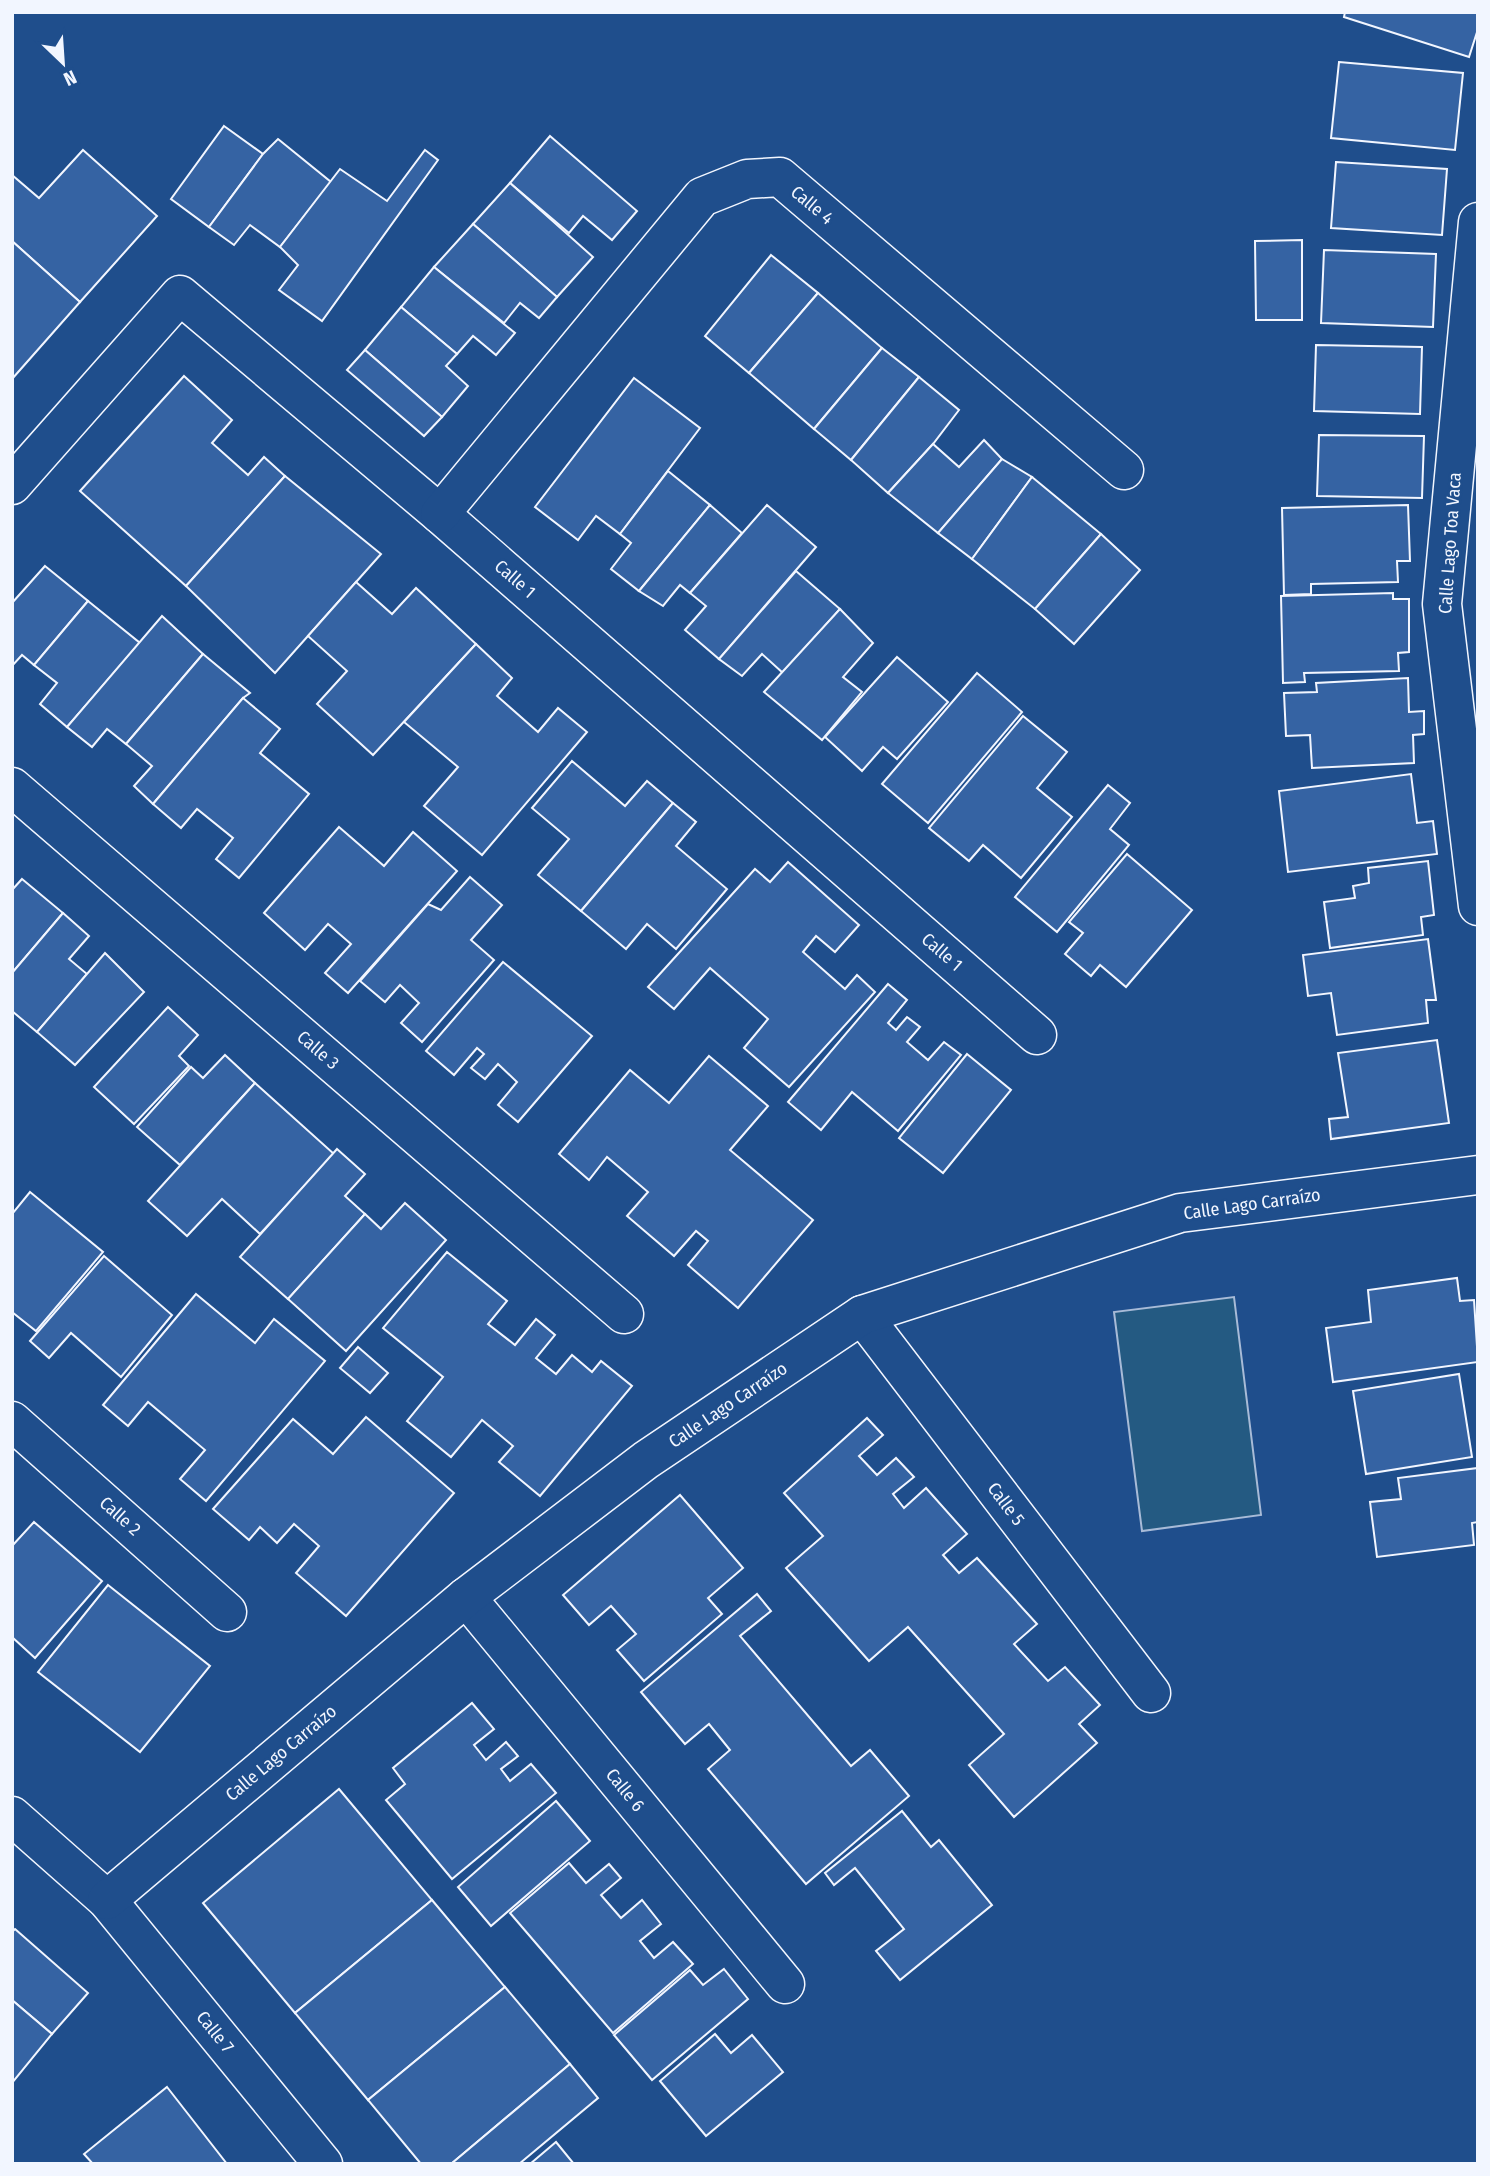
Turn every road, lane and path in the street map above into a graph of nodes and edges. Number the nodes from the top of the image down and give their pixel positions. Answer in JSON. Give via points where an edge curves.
{"nodes":[{"id":1,"x":1478,"y":222,"type":"edge"},
{"id":2,"x":1124,"y":470,"type":"dead end"},
{"id":3,"x":12,"y":485,"type":"edge"},
{"id":4,"x":440,"y":514,"type":"junction"},
{"id":5,"x":12,"y":786,"type":"edge"},
{"id":6,"x":1478,"y":906,"type":"edge"},
{"id":7,"x":1037,"y":1035,"type":"dead end"},
{"id":8,"x":1478,"y":1175,"type":"edge"},
{"id":9,"x":624,"y":1314,"type":"dead end"},
{"id":10,"x":862,"y":1315,"type":"junction"},
{"id":11,"x":12,"y":1421,"type":"edge"},
{"id":12,"x":466,"y":1597,"type":"junction"},
{"id":13,"x":227,"y":1612,"type":"dead end"},
{"id":14,"x":1151,"y":1693,"type":"dead end"},
{"id":15,"x":12,"y":1816,"type":"edge"},
{"id":16,"x":107,"y":1900,"type":"junction"},
{"id":17,"x":785,"y":1984,"type":"dead end"},
{"id":18,"x":323,"y":2164,"type":"edge"}],
"edges":[{"from":1,"to":6,"type":"street","name":"Calle Lago Toa Vaca","via":[[1442,604]]},
{"from":2,"to":4,"type":"street","name":"Calle 4","via":[[779,177],[747,179],[702,197]]},
{"from":3,"to":4,"type":"street","name":"Calle 1","via":[[180,295]]},
{"from":4,"to":7,"type":"street","name":"Calle 1"},
{"from":5,"to":9,"type":"street","name":"Calle 3"},
{"from":8,"to":10,"type":"street","name":"Calle Lago Carraízo","via":[[1180,1213]]},
{"from":10,"to":12,"type":"street","name":"Calle Lago Carraízo","via":[[646,1460]]},
{"from":10,"to":14,"type":"street","name":"Calle 5"},
{"from":11,"to":13,"type":"street","name":"Calle 2"},
{"from":12,"to":16,"type":"street","name":"Calle Lago Carraízo"},
{"from":12,"to":17,"type":"street","name":"Calle 6"},
{"from":15,"to":16,"type":"street","name":"Calle 7"},
{"from":16,"to":18,"type":"street","name":"Calle 7"}]}
